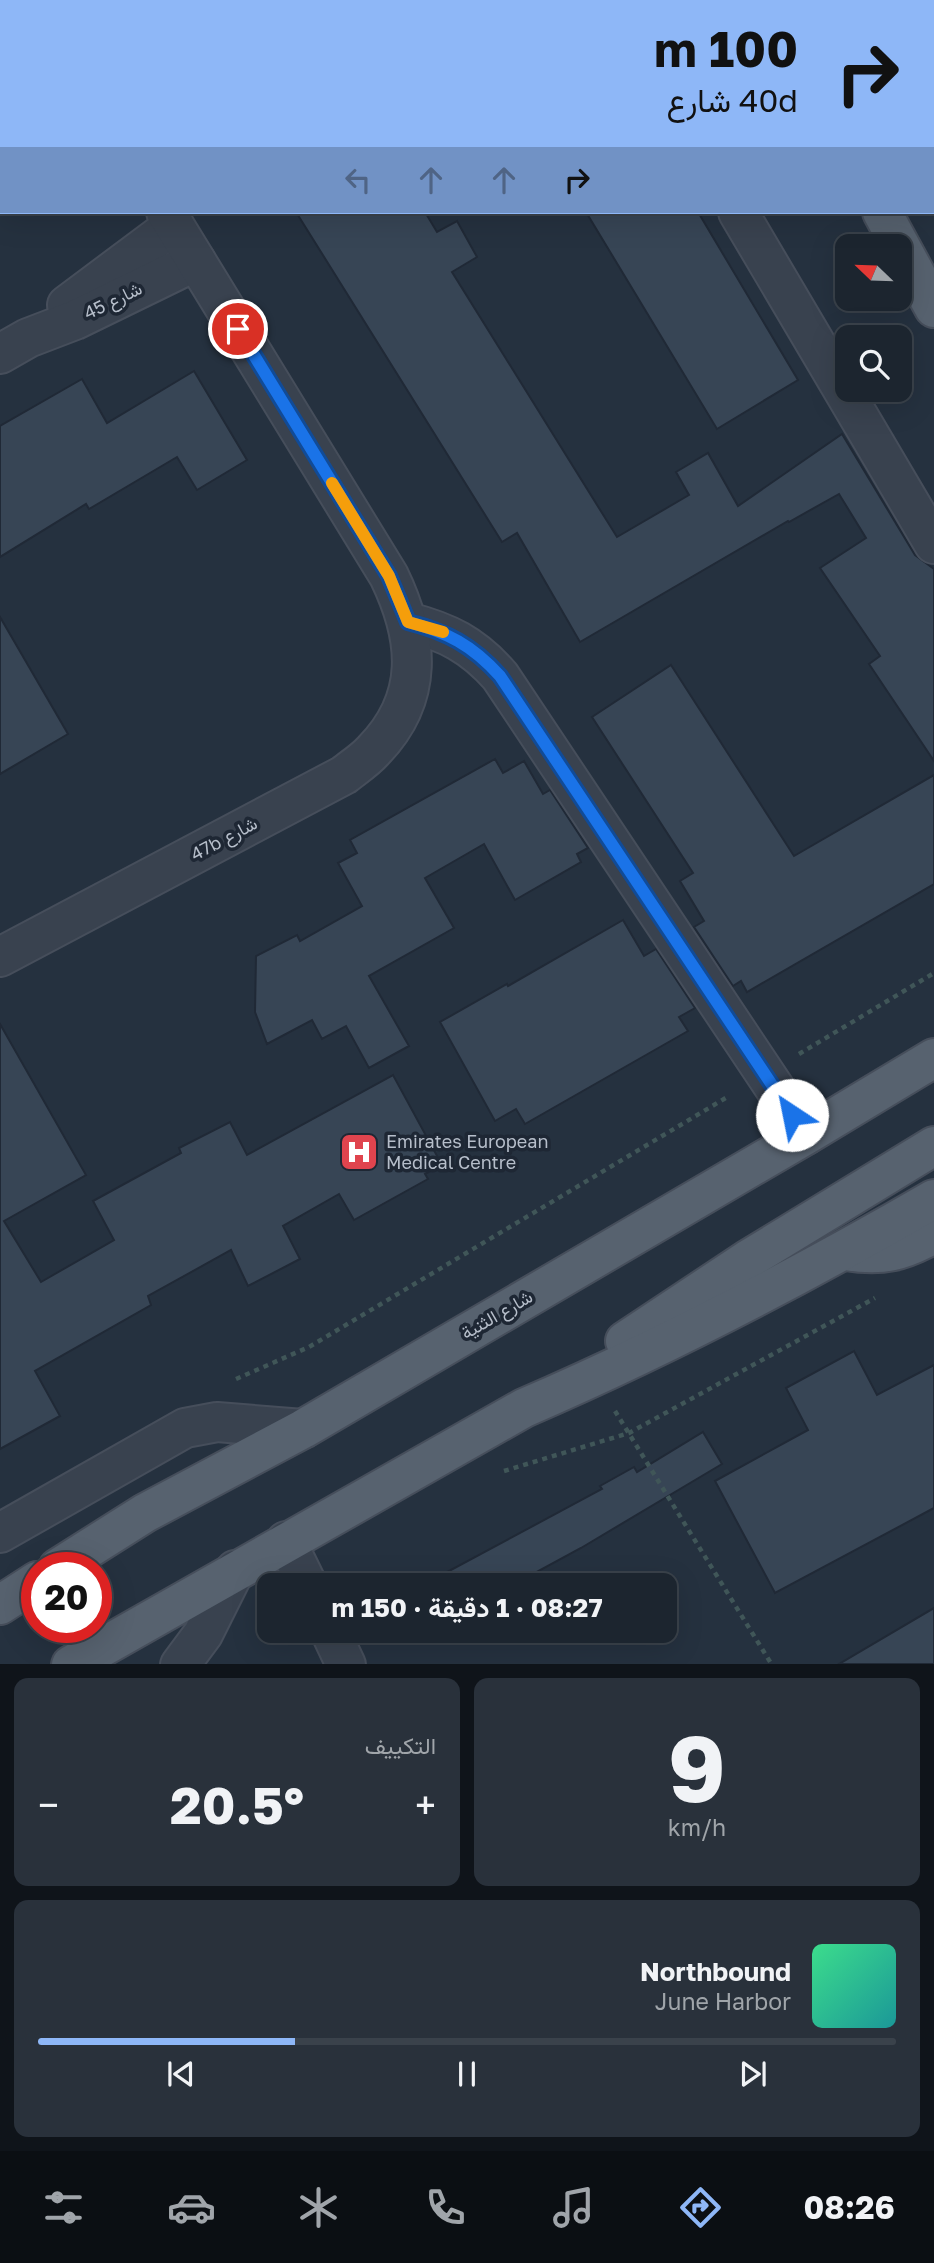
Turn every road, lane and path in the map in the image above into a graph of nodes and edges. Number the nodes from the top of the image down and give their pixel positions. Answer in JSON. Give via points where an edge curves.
{"nodes":[{"id":1,"x":739,"y":214,"type":"edge"},
{"id":2,"x":884,"y":214,"type":"edge"},
{"id":3,"x":884,"y":214,"type":"edge"},
{"id":4,"x":170,"y":218,"type":"edge"},
{"id":5,"x":197,"y":261,"type":"junction"},
{"id":6,"x":934,"y":275,"type":"edge"},
{"id":7,"x":934,"y":308,"type":"edge"},
{"id":8,"x":14,"y":346,"type":"edge"},
{"id":9,"x":934,"y":544,"type":"edge"},
{"id":10,"x":408,"y":622,"type":"junction"},
{"id":11,"x":0,"y":957,"type":"edge"},
{"id":12,"x":934,"y":974,"type":"edge"},
{"id":13,"x":934,"y":1047,"type":"edge"},
{"id":14,"x":918,"y":1067,"type":"edge"},
{"id":15,"x":765,"y":1074,"type":"junction"},
{"id":16,"x":806,"y":1135,"type":"junction"},
{"id":17,"x":934,"y":1146,"type":"edge"},
{"id":18,"x":934,"y":1199,"type":"edge"},
{"id":19,"x":934,"y":1234,"type":"edge"},
{"id":20,"x":844,"y":1251,"type":"junction"},
{"id":21,"x":885,"y":1292,"type":"dead end"},
{"id":22,"x":594,"y":1377,"type":"junction"},
{"id":23,"x":235,"y":1380,"type":"dead end"},
{"id":24,"x":524,"y":1408,"type":"junction"},
{"id":25,"x":303,"y":1429,"type":"junction"},
{"id":26,"x":629,"y":1433,"type":"junction"},
{"id":27,"x":497,"y":1476,"type":"dead end"},
{"id":28,"x":0,"y":1533,"type":"edge"},
{"id":29,"x":286,"y":1541,"type":"junction"},
{"id":30,"x":83,"y":1552,"type":"edge"},
{"id":31,"x":235,"y":1570,"type":"junction"},
{"id":32,"x":302,"y":1573,"type":"edge"},
{"id":33,"x":21,"y":1591,"type":"edge"},
{"id":34,"x":0,"y":1605,"type":"edge"},
{"id":35,"x":336,"y":1643,"type":"edge"},
{"id":36,"x":71,"y":1664,"type":"edge"},
{"id":37,"x":180,"y":1664,"type":"edge"},
{"id":38,"x":346,"y":1664,"type":"edge"},
{"id":39,"x":772,"y":1664,"type":"edge"}],
"edges":[{"from":1,"to":9,"type":"street"},
{"from":2,"to":6,"type":"main road"},
{"from":3,"to":7,"type":"main road"},
{"from":4,"to":5,"type":"street"},
{"from":4,"to":8,"type":"street","name":"شارع 45"},
{"from":5,"to":8,"type":"street","name":"شارع 45"},
{"from":5,"to":10,"type":"street","via":[[389,576]]},
{"from":10,"to":11,"type":"street","name":"47b شارع","via":[[412,683],[397,719],[374,750],[344,775]]},
{"from":10,"to":15,"type":"street","via":[[463,642],[500,676]]},
{"from":12,"to":15,"type":"path"},
{"from":13,"to":14,"type":"main road","name":"شارع الثنية"},
{"from":14,"to":16,"type":"main road","name":"شارع الثنية"},
{"from":15,"to":16,"type":"street"},
{"from":15,"to":23,"type":"path","via":[[309,1347]]},
{"from":16,"to":25,"type":"main road","name":"شارع الثنية"},
{"from":17,"to":24,"type":"main road","via":[[747,1260]]},
{"from":18,"to":20,"type":"main road"},
{"from":19,"to":20,"type":"main road","via":[[899,1251],[871,1255]]},
{"from":20,"to":22,"type":"main road"},
{"from":21,"to":26,"type":"path"},
{"from":22,"to":24,"type":"main road"},
{"from":22,"to":26,"type":"path"},
{"from":24,"to":29,"type":"main road"},
{"from":25,"to":28,"type":"street","via":[[217,1422],[185,1428]]},
{"from":25,"to":30,"type":"main road","name":"شارع الثنية","via":[[145,1513]]},
{"from":26,"to":27,"type":"path"},
{"from":26,"to":39,"type":"path"},
{"from":29,"to":31,"type":"main road"},
{"from":29,"to":32,"type":"street"},
{"from":31,"to":36,"type":"main road"},
{"from":31,"to":37,"type":"street","via":[[203,1634]]},
{"from":33,"to":34,"type":"main road"},
{"from":35,"to":38,"type":"street"}]}
